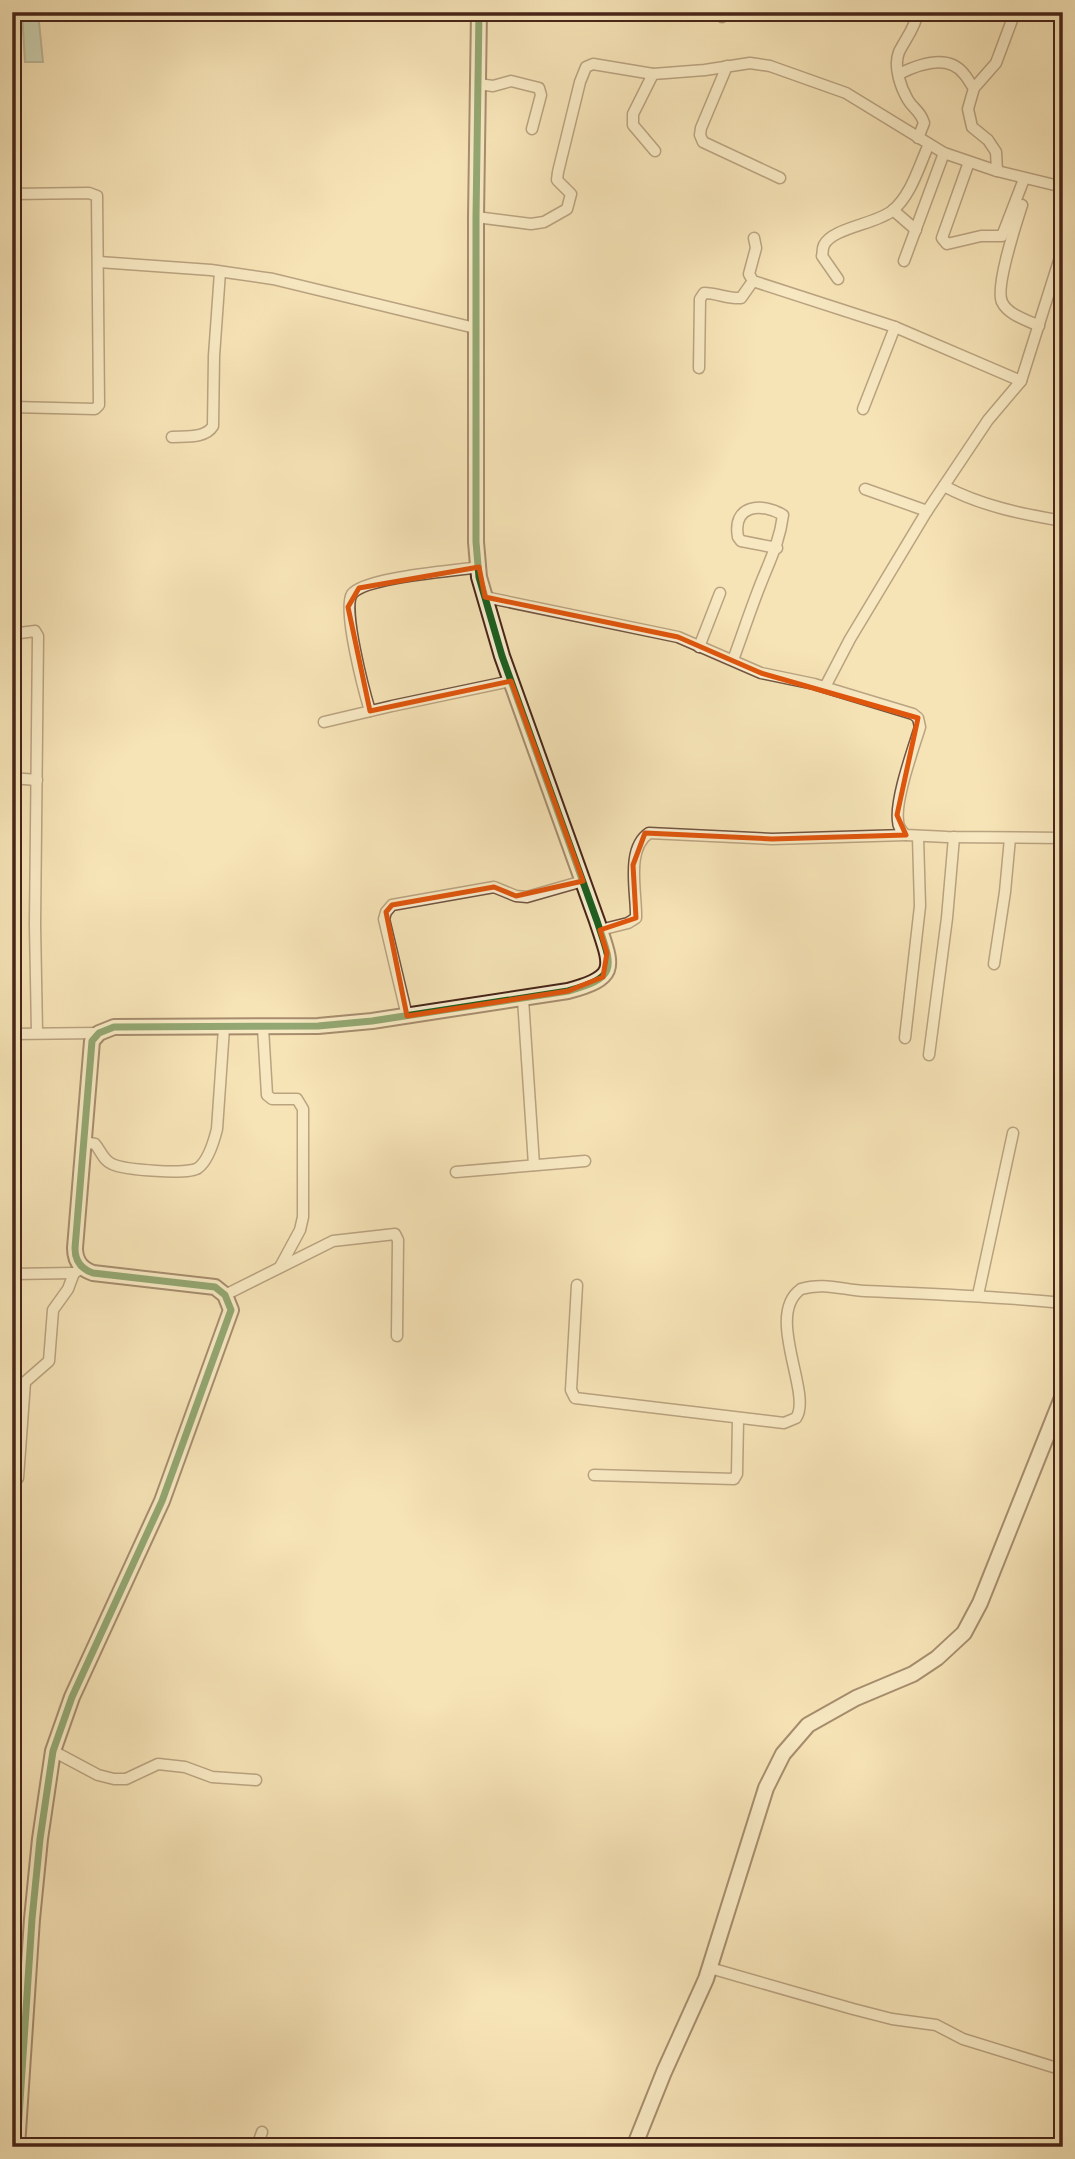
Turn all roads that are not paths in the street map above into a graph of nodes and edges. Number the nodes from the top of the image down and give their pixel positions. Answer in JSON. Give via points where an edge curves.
{"nodes":[{"id":1,"x":479,"y":12,"type":"edge"},
{"id":2,"x":918,"y":12,"type":"edge"},
{"id":3,"x":1015,"y":12,"type":"edge"},
{"id":4,"x":727,"y":66,"type":"junction"},
{"id":5,"x":653,"y":74,"type":"junction"},
{"id":6,"x":899,"y":74,"type":"junction"},
{"id":7,"x":478,"y":84,"type":"junction"},
{"id":8,"x":974,"y":88,"type":"junction"},
{"id":9,"x":532,"y":129,"type":"dead end"},
{"id":10,"x":918,"y":138,"type":"junction"},
{"id":11,"x":929,"y":144,"type":"junction"},
{"id":12,"x":655,"y":151,"type":"dead end"},
{"id":13,"x":944,"y":153,"type":"junction"},
{"id":14,"x":970,"y":162,"type":"junction"},
{"id":15,"x":997,"y":171,"type":"junction"},
{"id":16,"x":780,"y":178,"type":"dead end"},
{"id":17,"x":1024,"y":179,"type":"junction"},
{"id":18,"x":1063,"y":187,"type":"edge"},
{"id":19,"x":12,"y":194,"type":"edge"},
{"id":20,"x":1022,"y":205,"type":"dead end"},
{"id":21,"x":892,"y":210,"type":"junction"},
{"id":22,"x":476,"y":217,"type":"junction"},
{"id":23,"x":916,"y":230,"type":"junction"},
{"id":24,"x":754,"y":238,"type":"dead end"},
{"id":25,"x":1063,"y":248,"type":"edge"},
{"id":26,"x":904,"y":261,"type":"dead end"},
{"id":27,"x":99,"y":262,"type":"junction"},
{"id":28,"x":1060,"y":265,"type":"edge"},
{"id":29,"x":220,"y":272,"type":"junction"},
{"id":30,"x":838,"y":279,"type":"dead end"},
{"id":31,"x":753,"y":281,"type":"junction"},
{"id":32,"x":1039,"y":326,"type":"junction"},
{"id":33,"x":895,"y":327,"type":"junction"},
{"id":34,"x":475,"y":328,"type":"junction"},
{"id":35,"x":699,"y":368,"type":"dead end"},
{"id":36,"x":1021,"y":381,"type":"junction"},
{"id":37,"x":12,"y":407,"type":"edge"},
{"id":38,"x":863,"y":409,"type":"dead end"},
{"id":39,"x":172,"y":437,"type":"dead end"},
{"id":40,"x":944,"y":486,"type":"junction"},
{"id":41,"x":866,"y":489,"type":"dead end"},
{"id":42,"x":927,"y":511,"type":"junction"},
{"id":43,"x":1063,"y":521,"type":"edge"},
{"id":44,"x":777,"y":548,"type":"junction"},
{"id":45,"x":479,"y":567,"type":"junction"},
{"id":46,"x":720,"y":593,"type":"dead end"},
{"id":47,"x":485,"y":597,"type":"junction"},
{"id":48,"x":12,"y":634,"type":"edge"},
{"id":49,"x":699,"y":647,"type":"junction"},
{"id":50,"x":733,"y":660,"type":"junction"},
{"id":51,"x":511,"y":681,"type":"junction"},
{"id":52,"x":825,"y":687,"type":"junction"},
{"id":53,"x":370,"y":711,"type":"junction"},
{"id":54,"x":324,"y":722,"type":"dead end"},
{"id":55,"x":12,"y":778,"type":"edge"},
{"id":56,"x":37,"y":780,"type":"junction"},
{"id":57,"x":906,"y":835,"type":"junction"},
{"id":58,"x":918,"y":837,"type":"junction"},
{"id":59,"x":954,"y":838,"type":"junction"},
{"id":60,"x":1010,"y":838,"type":"junction"},
{"id":61,"x":1063,"y":838,"type":"edge"},
{"id":62,"x":583,"y":881,"type":"junction"},
{"id":63,"x":600,"y":930,"type":"junction"},
{"id":64,"x":994,"y":964,"type":"dead end"},
{"id":65,"x":523,"y":999,"type":"junction"},
{"id":66,"x":407,"y":1016,"type":"junction"},
{"id":67,"x":223,"y":1028,"type":"junction"},
{"id":68,"x":263,"y":1028,"type":"junction"},
{"id":69,"x":99,"y":1032,"type":"junction"},
{"id":70,"x":37,"y":1033,"type":"junction"},
{"id":71,"x":12,"y":1034,"type":"edge"},
{"id":72,"x":905,"y":1038,"type":"dead end"},
{"id":73,"x":929,"y":1055,"type":"dead end"},
{"id":74,"x":1013,"y":1133,"type":"dead end"},
{"id":75,"x":84,"y":1142,"type":"junction"},
{"id":76,"x":584,"y":1161,"type":"dead end"},
{"id":77,"x":534,"y":1165,"type":"junction"},
{"id":78,"x":456,"y":1171,"type":"dead end"},
{"id":79,"x":280,"y":1267,"type":"junction"},
{"id":80,"x":79,"y":1271,"type":"junction"},
{"id":81,"x":12,"y":1274,"type":"edge"},
{"id":82,"x":577,"y":1285,"type":"dead end"},
{"id":83,"x":225,"y":1295,"type":"junction"},
{"id":84,"x":978,"y":1295,"type":"junction"},
{"id":85,"x":1063,"y":1303,"type":"edge"},
{"id":86,"x":397,"y":1336,"type":"dead end"},
{"id":87,"x":1063,"y":1395,"type":"edge"},
{"id":88,"x":738,"y":1419,"type":"junction"},
{"id":89,"x":594,"y":1475,"type":"dead end"},
{"id":90,"x":12,"y":1484,"type":"edge"},
{"id":91,"x":53,"y":1751,"type":"junction"},
{"id":92,"x":256,"y":1780,"type":"dead end"},
{"id":93,"x":710,"y":1968,"type":"junction"},
{"id":94,"x":1063,"y":2070,"type":"edge"},
{"id":95,"x":262,"y":2132,"type":"dead end"},
{"id":96,"x":17,"y":2147,"type":"edge"},
{"id":97,"x":257,"y":2147,"type":"edge"},
{"id":98,"x":634,"y":2147,"type":"edge"}],
"edges":[{"from":1,"to":7,"type":"street"},
{"from":2,"to":6,"type":"street","via":[[916,25],[898,55]]},
{"from":3,"to":8,"type":"street","via":[[996,64]]},
{"from":4,"to":5,"type":"street"},
{"from":4,"to":10,"type":"street","via":[[759,63],[810,78],[846,93]]},
{"from":4,"to":16,"type":"street","via":[[701,128],[703,142]]},
{"from":5,"to":12,"type":"street","via":[[632,125]]},
{"from":5,"to":22,"type":"street","via":[[604,65],[586,67],[558,172],[557,180],[571,194],[567,209],[531,224]]},
{"from":6,"to":8,"type":"street","via":[[922,63],[943,63],[962,71]]},
{"from":6,"to":10,"type":"street","via":[[901,87],[924,122]]},
{"from":7,"to":9,"type":"street","via":[[511,81],[539,88]]},
{"from":7,"to":22,"type":"street"},
{"from":8,"to":15,"type":"street","via":[[968,109],[972,127],[996,152]]},
{"from":10,"to":11,"type":"street"},
{"from":11,"to":13,"type":"street"},
{"from":11,"to":21,"type":"street","via":[[902,202]]},
{"from":13,"to":14,"type":"street"},
{"from":13,"to":23,"type":"street"},
{"from":14,"to":15,"type":"street"},
{"from":14,"to":17,"type":"street","via":[[942,238],[947,244],[1002,236]]},
{"from":15,"to":17,"type":"street"},
{"from":17,"to":18,"type":"street"},
{"from":19,"to":27,"type":"street","via":[[97,195]]},
{"from":20,"to":32,"type":"street","via":[[1000,290],[1009,311]]},
{"from":21,"to":23,"type":"street"},
{"from":21,"to":30,"type":"street","via":[[824,245],[822,256]]},
{"from":22,"to":34,"type":"street"},
{"from":23,"to":26,"type":"street"},
{"from":24,"to":31,"type":"street","via":[[749,274]]},
{"from":25,"to":28,"type":"street"},
{"from":27,"to":29,"type":"street"},
{"from":27,"to":37,"type":"street","via":[[99,405],[95,409]]},
{"from":28,"to":32,"type":"street"},
{"from":29,"to":34,"type":"street","via":[[273,279]]},
{"from":29,"to":39,"type":"street","via":[[213,426],[201,435]]},
{"from":31,"to":33,"type":"street"},
{"from":31,"to":35,"type":"street","via":[[741,298],[704,293],[700,299]]},
{"from":32,"to":36,"type":"street"},
{"from":33,"to":36,"type":"street"},
{"from":33,"to":38,"type":"street"},
{"from":34,"to":45,"type":"street"},
{"from":36,"to":40,"type":"street"},
{"from":40,"to":42,"type":"street"},
{"from":40,"to":43,"type":"street","via":[[1011,511]]},
{"from":41,"to":42,"type":"street"},
{"from":42,"to":52,"type":"street"},
{"from":44,"to":44,"type":"street","via":[[738,537],[739,520],[749,509],[770,508],[783,515]]},
{"from":44,"to":50,"type":"street"},
{"from":45,"to":47,"type":"street"},
{"from":45,"to":53,"type":"street","via":[[377,581],[352,594],[348,607],[356,660]]},
{"from":46,"to":49,"type":"street"},
{"from":47,"to":49,"type":"street","via":[[662,633]]},
{"from":47,"to":51,"type":"street"},
{"from":48,"to":56,"type":"street","via":[[37,633]]},
{"from":49,"to":50,"type":"street"},
{"from":50,"to":52,"type":"street","via":[[761,673]]},
{"from":51,"to":53,"type":"street"},
{"from":51,"to":62,"type":"street"},
{"from":52,"to":57,"type":"street","via":[[918,718],[920,727],[897,815],[899,828]]},
{"from":53,"to":54,"type":"street"},
{"from":55,"to":56,"type":"street"},
{"from":56,"to":70,"type":"street"},
{"from":57,"to":58,"type":"street"},
{"from":57,"to":63,"type":"street","via":[[772,839],[649,833],[633,865],[636,918]]},
{"from":58,"to":59,"type":"street"},
{"from":58,"to":72,"type":"street","via":[[920,906]]},
{"from":59,"to":60,"type":"street"},
{"from":59,"to":73,"type":"street"},
{"from":60,"to":61,"type":"street"},
{"from":60,"to":64,"type":"street"},
{"from":62,"to":63,"type":"street"},
{"from":62,"to":66,"type":"street","via":[[527,897],[494,887],[392,905],[384,919]]},
{"from":63,"to":65,"type":"street","via":[[608,967],[603,977],[594,984]]},
{"from":65,"to":66,"type":"street"},
{"from":65,"to":77,"type":"street"},
{"from":66,"to":68,"type":"street"},
{"from":67,"to":68,"type":"street"},
{"from":67,"to":69,"type":"street","via":[[114,1027]]},
{"from":67,"to":75,"type":"street","via":[[217,1129],[200,1167],[188,1172],[116,1166],[95,1144]]},
{"from":68,"to":79,"type":"street","via":[[267,1095],[295,1098],[303,1106],[303,1217]]},
{"from":69,"to":70,"type":"street"},
{"from":69,"to":75,"type":"street","via":[[90,1046]]},
{"from":70,"to":71,"type":"street"},
{"from":74,"to":84,"type":"street"},
{"from":75,"to":80,"type":"street","via":[[75,1254]]},
{"from":76,"to":77,"type":"street"},
{"from":77,"to":78,"type":"street"},
{"from":79,"to":83,"type":"street"},
{"from":79,"to":86,"type":"street","via":[[339,1240],[395,1234]]},
{"from":80,"to":81,"type":"street"},
{"from":80,"to":83,"type":"street","via":[[209,1285]]},
{"from":80,"to":90,"type":"street","via":[[53,1310],[49,1361],[25,1382],[18,1478]]},
{"from":82,"to":88,"type":"street","via":[[571,1390],[575,1398]]},
{"from":83,"to":91,"type":"street","via":[[229,1318],[162,1501],[62,1720]]},
{"from":84,"to":85,"type":"street"},
{"from":84,"to":88,"type":"street","via":[[863,1291],[843,1286],[801,1289],[790,1301],[788,1320],[798,1415],[784,1423]]},
{"from":87,"to":93,"type":"street","via":[[964,1633],[912,1674],[808,1725],[783,1754],[766,1788]]},
{"from":88,"to":89,"type":"street","via":[[734,1479]]},
{"from":91,"to":92,"type":"street","via":[[98,1776],[114,1779],[126,1779],[158,1764]]},
{"from":91,"to":96,"type":"street","via":[[32,1919]]},
{"from":93,"to":94,"type":"street","via":[[892,2019],[936,2025],[963,2039]]},
{"from":93,"to":98,"type":"street"},
{"from":95,"to":97,"type":"street"}]}
